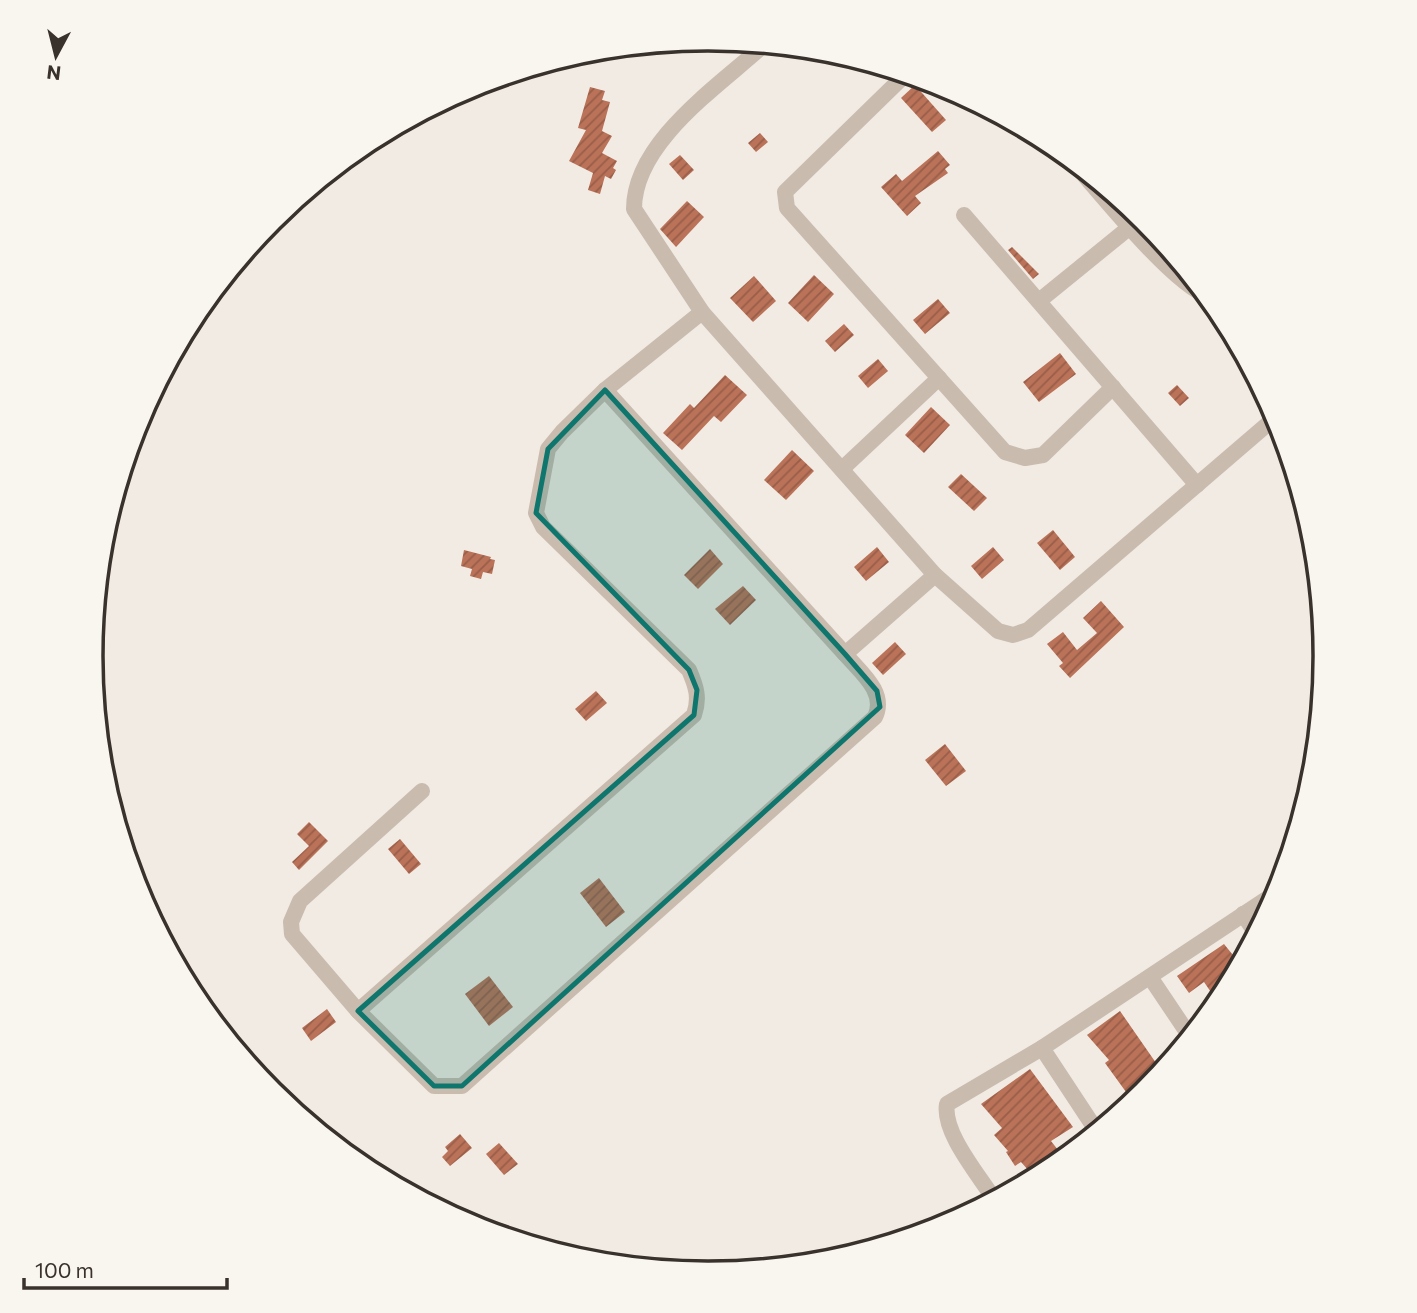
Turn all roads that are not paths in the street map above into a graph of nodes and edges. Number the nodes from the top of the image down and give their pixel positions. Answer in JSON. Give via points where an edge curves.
{"nodes":[{"id":1,"x":755,"y":53,"type":"edge"},
{"id":2,"x":898,"y":82,"type":"edge"},
{"id":3,"x":1105,"y":198,"type":"edge"},
{"id":4,"x":964,"y":215,"type":"dead end"},
{"id":5,"x":1129,"y":227,"type":"junction"},
{"id":6,"x":1181,"y":279,"type":"edge"},
{"id":7,"x":1038,"y":301,"type":"junction"},
{"id":8,"x":702,"y":313,"type":"junction"},
{"id":9,"x":939,"y":378,"type":"junction"},
{"id":10,"x":1113,"y":387,"type":"junction"},
{"id":11,"x":605,"y":390,"type":"junction"},
{"id":12,"x":1268,"y":425,"type":"edge"},
{"id":13,"x":842,"y":470,"type":"junction"},
{"id":14,"x":1197,"y":485,"type":"junction"},
{"id":15,"x":935,"y":575,"type":"junction"},
{"id":16,"x":845,"y":654,"type":"junction"},
{"id":17,"x":422,"y":790,"type":"dead end"},
{"id":18,"x":1262,"y":902,"type":"edge"},
{"id":19,"x":1243,"y":914,"type":"junction"},
{"id":20,"x":1251,"y":926,"type":"edge"},
{"id":21,"x":1150,"y":977,"type":"junction"},
{"id":22,"x":358,"y":1011,"type":"junction"},
{"id":23,"x":1185,"y":1030,"type":"edge"},
{"id":24,"x":1042,"y":1048,"type":"junction"},
{"id":25,"x":1092,"y":1125,"type":"edge"},
{"id":26,"x":990,"y":1192,"type":"edge"}],
"edges":[{"from":1,"to":8,"type":"street","via":[[669,131],[634,192],[634,209]]},
{"from":2,"to":9,"type":"street","via":[[785,192],[784,202]]},
{"from":3,"to":5,"type":"street"},
{"from":4,"to":7,"type":"street"},
{"from":5,"to":6,"type":"street"},
{"from":5,"to":7,"type":"street"},
{"from":7,"to":10,"type":"street"},
{"from":8,"to":11,"type":"street"},
{"from":8,"to":13,"type":"street"},
{"from":9,"to":10,"type":"street","via":[[1005,452],[1025,458],[1043,455]]},
{"from":9,"to":13,"type":"street"},
{"from":10,"to":14,"type":"street"},
{"from":11,"to":16,"type":"street"},
{"from":11,"to":22,"type":"street","via":[[548,449],[536,513],[543,527],[689,670],[697,690],[694,715]]},
{"from":12,"to":14,"type":"street"},
{"from":13,"to":15,"type":"street"},
{"from":14,"to":15,"type":"street","via":[[1028,630],[1013,635],[998,631]]},
{"from":15,"to":16,"type":"street"},
{"from":16,"to":22,"type":"street","via":[[877,691],[880,707],[875,716],[462,1086],[434,1086]]},
{"from":17,"to":22,"type":"street","via":[[294,910],[292,934]]},
{"from":18,"to":19,"type":"street"},
{"from":19,"to":20,"type":"street"},
{"from":19,"to":21,"type":"street"},
{"from":21,"to":23,"type":"street"},
{"from":21,"to":24,"type":"street"},
{"from":24,"to":25,"type":"street"},
{"from":24,"to":26,"type":"street","via":[[947,1104],[951,1132]]}]}
